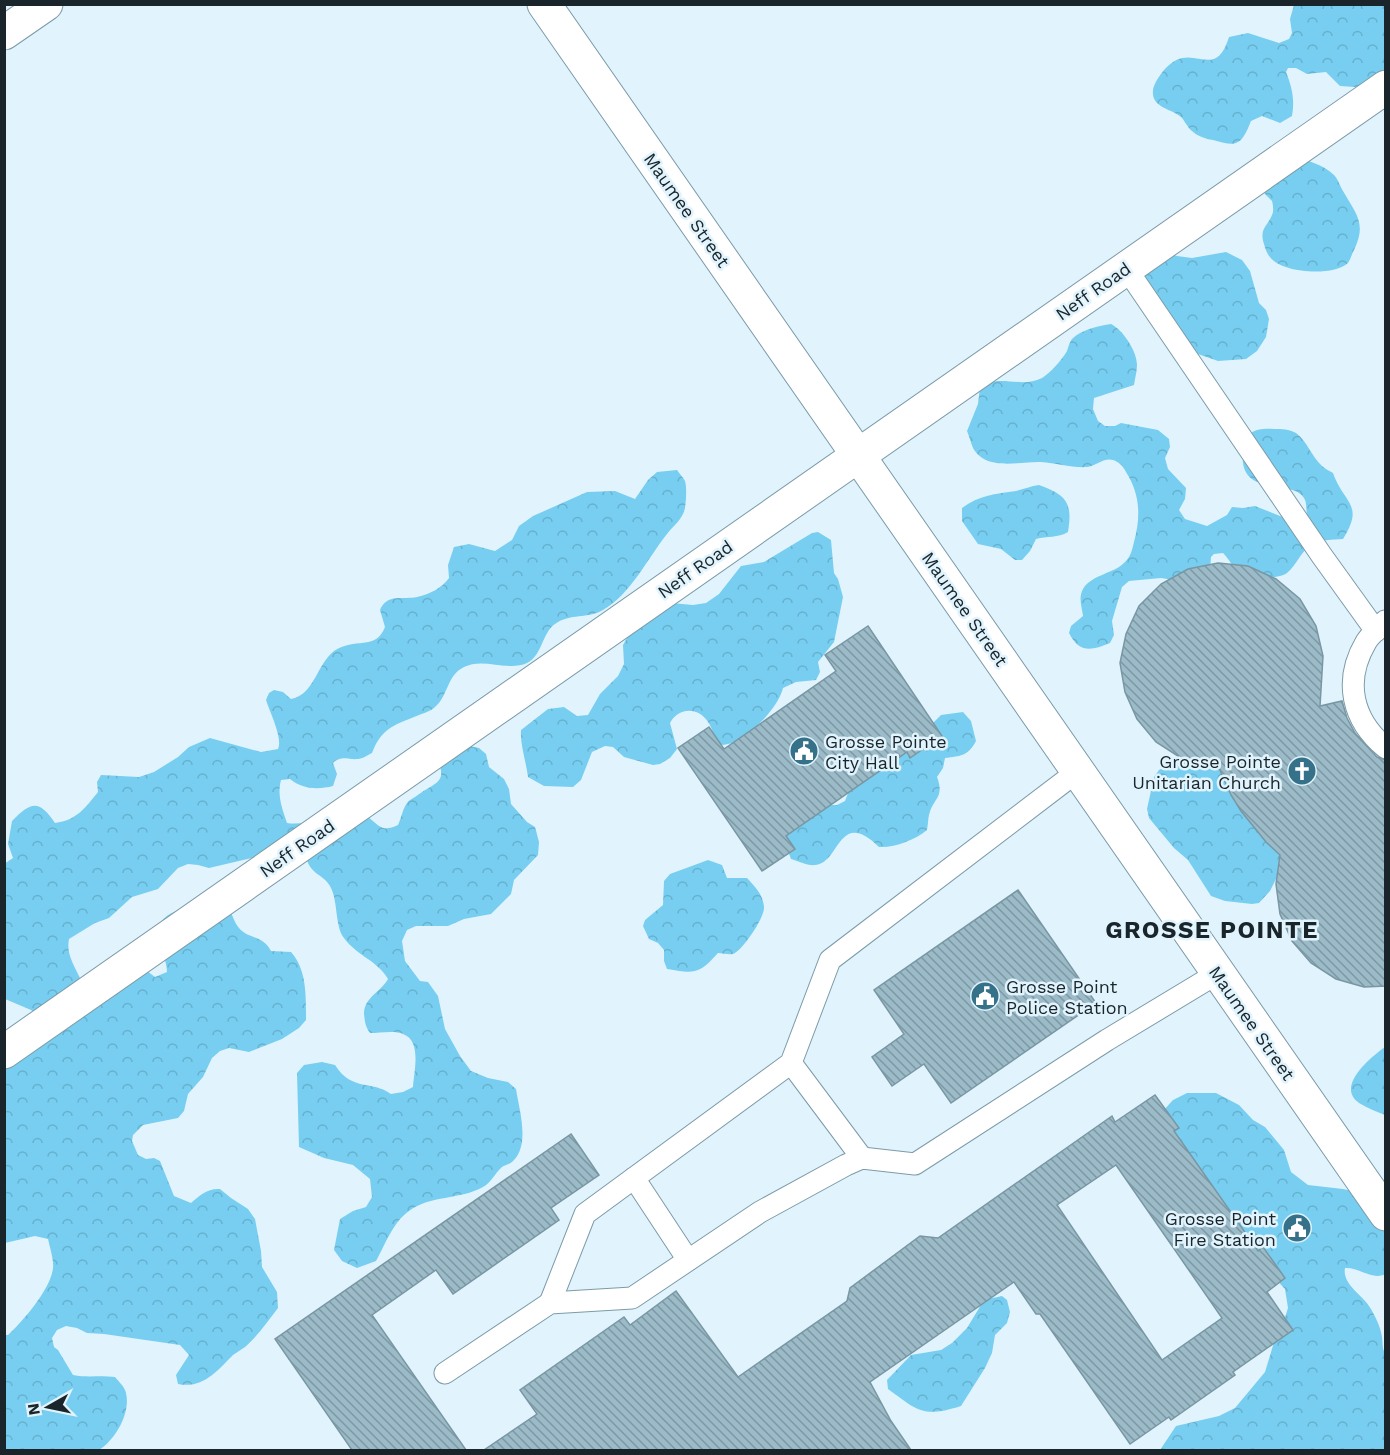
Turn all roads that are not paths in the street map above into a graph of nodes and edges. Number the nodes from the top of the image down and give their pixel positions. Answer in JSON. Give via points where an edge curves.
{"nodes":[{"id":1,"x":46,"y":4,"type":"edge"},
{"id":2,"x":543,"y":4,"type":"edge"},
{"id":3,"x":4,"y":33,"type":"edge"},
{"id":4,"x":1386,"y":87,"type":"edge"},
{"id":5,"x":1126,"y":268,"type":"junction"},
{"id":6,"x":858,"y":456,"type":"junction"},
{"id":7,"x":1381,"y":626,"type":"edge"},
{"id":8,"x":1386,"y":748,"type":"edge"},
{"id":9,"x":1078,"y":771,"type":"junction"},
{"id":10,"x":1218,"y":973,"type":"junction"},
{"id":11,"x":4,"y":1053,"type":"edge"},
{"id":12,"x":791,"y":1063,"type":"junction"},
{"id":13,"x":862,"y":1158,"type":"junction"},
{"id":14,"x":634,"y":1178,"type":"junction"},
{"id":15,"x":1386,"y":1214,"type":"edge"},
{"id":16,"x":688,"y":1260,"type":"junction"},
{"id":17,"x":550,"y":1303,"type":"junction"},
{"id":18,"x":445,"y":1373,"type":"dead end"}],
"edges":[{"from":1,"to":3,"type":"street"},
{"from":2,"to":6,"type":"street","name":"Maumee Street"},
{"from":4,"to":5,"type":"street","name":"Neff Road"},
{"from":5,"to":6,"type":"street","name":"Neff Road"},
{"from":5,"to":7,"type":"lane","via":[[1322,556]]},
{"from":6,"to":9,"type":"street","name":"Maumee Street"},
{"from":6,"to":11,"type":"street","name":"Neff Road"},
{"from":7,"to":8,"type":"lane","via":[[1367,640],[1356,664],[1353,690],[1358,715],[1372,737]]},
{"from":9,"to":10,"type":"street","name":"Maumee Street"},
{"from":9,"to":12,"type":"lane","via":[[830,960]]},
{"from":10,"to":13,"type":"lane","via":[[915,1164]]},
{"from":10,"to":15,"type":"street","name":"Maumee Street"},
{"from":12,"to":13,"type":"lane"},
{"from":12,"to":14,"type":"lane"},
{"from":13,"to":16,"type":"lane","via":[[760,1212]]},
{"from":14,"to":16,"type":"lane"},
{"from":14,"to":17,"type":"lane","via":[[585,1214]]},
{"from":16,"to":17,"type":"lane","via":[[632,1298]]},
{"from":17,"to":18,"type":"lane"}]}
